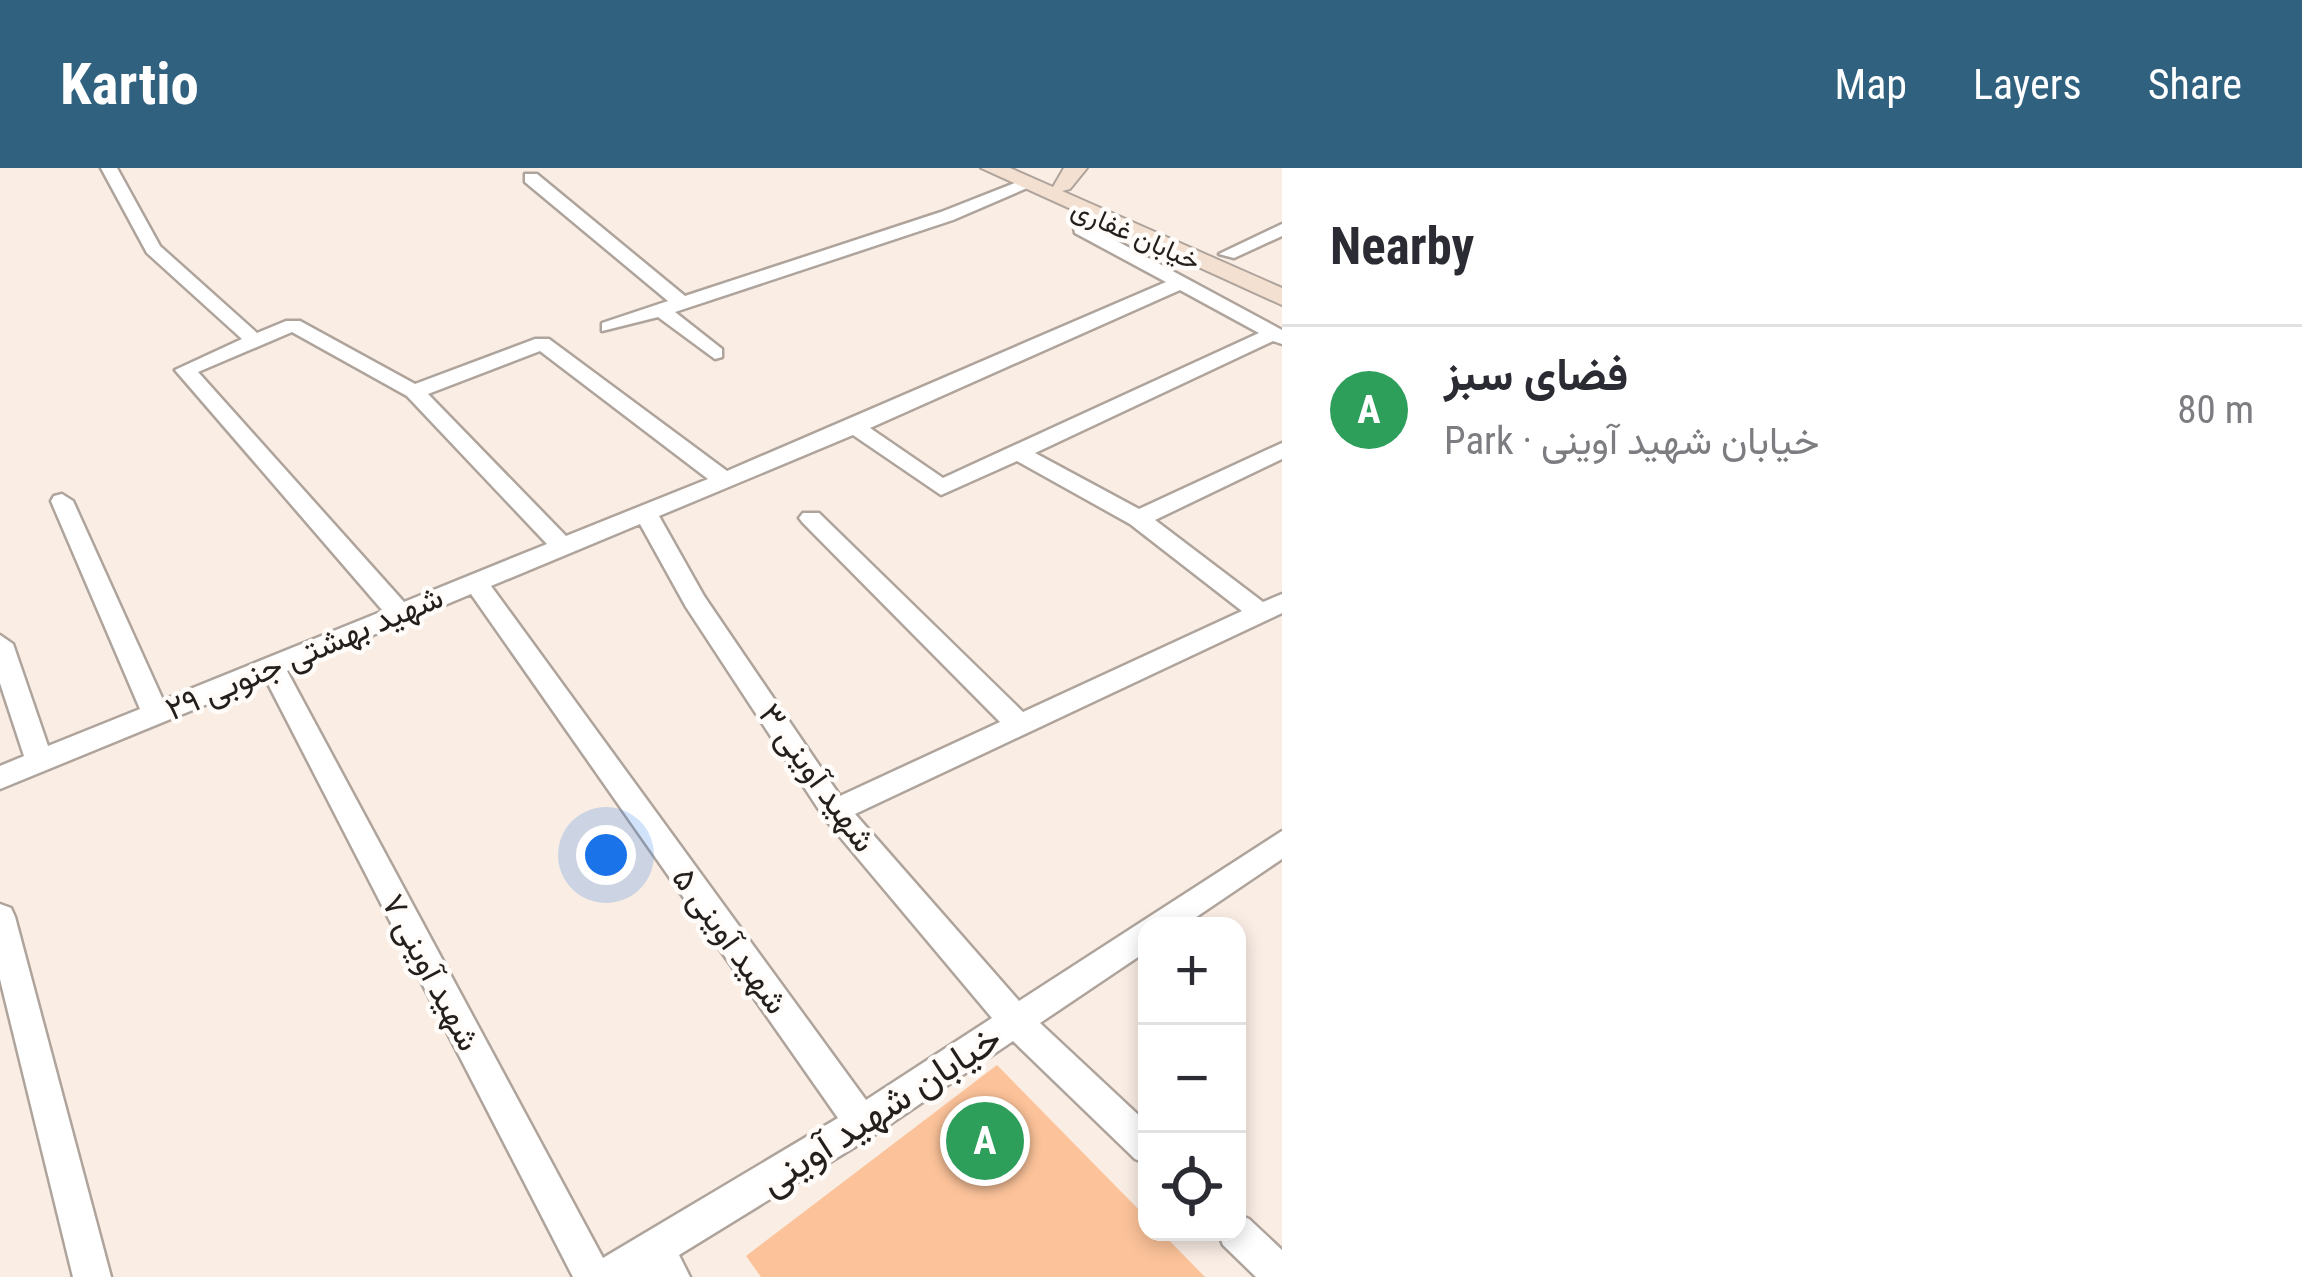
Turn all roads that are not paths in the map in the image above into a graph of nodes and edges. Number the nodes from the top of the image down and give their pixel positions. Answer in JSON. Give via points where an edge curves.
{"nodes":[{"id":1,"x":109,"y":168,"type":"edge"},
{"id":2,"x":992,"y":168,"type":"edge"},
{"id":3,"x":1026,"y":176,"type":"edge"},
{"id":4,"x":1069,"y":176,"type":"edge"},
{"id":5,"x":531,"y":178,"type":"dead end"},
{"id":6,"x":1076,"y":208,"type":"junction"},
{"id":7,"x":1282,"y":229,"type":"edge"},
{"id":8,"x":1228,"y":254,"type":"junction"},
{"id":9,"x":1282,"y":275,"type":"edge"},
{"id":10,"x":1178,"y":284,"type":"junction"},
{"id":11,"x":1282,"y":298,"type":"edge"},
{"id":12,"x":672,"y":306,"type":"junction"},
{"id":13,"x":609,"y":327,"type":"dead end"},
{"id":14,"x":1278,"y":336,"type":"edge"},
{"id":15,"x":255,"y":341,"type":"junction"},
{"id":16,"x":715,"y":353,"type":"dead end"},
{"id":17,"x":414,"y":392,"type":"junction"},
{"id":18,"x":855,"y":427,"type":"junction"},
{"id":19,"x":1282,"y":450,"type":"edge"},
{"id":20,"x":1021,"y":454,"type":"junction"},
{"id":21,"x":723,"y":479,"type":"junction"},
{"id":22,"x":62,"y":501,"type":"dead end"},
{"id":23,"x":646,"y":514,"type":"junction"},
{"id":24,"x":811,"y":518,"type":"dead end"},
{"id":25,"x":1138,"y":519,"type":"junction"},
{"id":26,"x":561,"y":545,"type":"junction"},
{"id":27,"x":474,"y":581,"type":"junction"},
{"id":28,"x":1272,"y":608,"type":"edge"},
{"id":29,"x":399,"y":613,"type":"junction"},
{"id":30,"x":0,"y":644,"type":"edge"},
{"id":31,"x":272,"y":667,"type":"junction"},
{"id":32,"x":156,"y":713,"type":"junction"},
{"id":33,"x":1019,"y":724,"type":"junction"},
{"id":34,"x":40,"y":762,"type":"junction"},
{"id":35,"x":0,"y":778,"type":"edge"},
{"id":36,"x":835,"y":811,"type":"junction"},
{"id":37,"x":1282,"y":842,"type":"edge"},
{"id":38,"x":0,"y":917,"type":"edge"},
{"id":39,"x":1171,"y":917,"type":"edge"},
{"id":40,"x":1138,"y":940,"type":"edge"},
{"id":41,"x":1016,"y":1022,"type":"junction"},
{"id":42,"x":862,"y":1123,"type":"junction"},
{"id":43,"x":1138,"y":1138,"type":"edge"},
{"id":44,"x":1245,"y":1241,"type":"edge"},
{"id":45,"x":663,"y":1264,"type":"edge"},
{"id":46,"x":1282,"y":1276,"type":"edge"},
{"id":47,"x":92,"y":1277,"type":"edge"},
{"id":48,"x":593,"y":1277,"type":"edge"},
{"id":49,"x":608,"y":1277,"type":"edge"}],
"edges":[{"from":1,"to":15,"type":"street","via":[[153,249]]},
{"from":2,"to":3,"type":"street","name":"خیابان غفاری"},
{"from":3,"to":4,"type":"street","name":"خیابان غفاری"},
{"from":3,"to":6,"type":"street","name":"خیابان غفاری"},
{"from":3,"to":12,"type":"street","via":[[946,216]]},
{"from":4,"to":8,"type":"street","name":"خیابان غفاری"},
{"from":5,"to":12,"type":"street"},
{"from":6,"to":10,"type":"street","via":[[1082,229]]},
{"from":6,"to":11,"type":"street","name":"خیابان غفاری"},
{"from":7,"to":8,"type":"street"},
{"from":8,"to":9,"type":"street","name":"خیابان غفاری"},
{"from":10,"to":14,"type":"street"},
{"from":10,"to":18,"type":"street","name":"شهید بهشتی جنوبی ۲۹"},
{"from":12,"to":13,"type":"street"},
{"from":12,"to":16,"type":"street"},
{"from":14,"to":20,"type":"street"},
{"from":15,"to":17,"type":"street","via":[[293,325]]},
{"from":15,"to":29,"type":"street","via":[[185,370]]},
{"from":17,"to":21,"type":"street","via":[[542,343]]},
{"from":17,"to":26,"type":"street"},
{"from":18,"to":20,"type":"street","via":[[941,488]]},
{"from":18,"to":21,"type":"street","name":"شهید بهشتی جنوبی ۲۹"},
{"from":19,"to":25,"type":"street"},
{"from":20,"to":25,"type":"street"},
{"from":21,"to":23,"type":"street","name":"شهید بهشتی جنوبی ۲۹"},
{"from":22,"to":32,"type":"street"},
{"from":23,"to":26,"type":"street","name":"شهید بهشتی جنوبی ۲۹"},
{"from":23,"to":36,"type":"street","name":"شهید آوینی ۳"},
{"from":24,"to":33,"type":"street"},
{"from":25,"to":28,"type":"street"},
{"from":26,"to":27,"type":"street","name":"شهید بهشتی جنوبی ۲۹"},
{"from":27,"to":29,"type":"street","name":"شهید بهشتی جنوبی ۲۹"},
{"from":27,"to":42,"type":"street","name":"شهید آوینی ۵"},
{"from":28,"to":33,"type":"street"},
{"from":29,"to":31,"type":"street","name":"شهید بهشتی جنوبی ۲۹"},
{"from":30,"to":34,"type":"street"},
{"from":31,"to":32,"type":"street","name":"شهید بهشتی جنوبی ۲۹"},
{"from":31,"to":48,"type":"street","name":"شهید آوینی ۷"},
{"from":32,"to":34,"type":"street","name":"شهید بهشتی جنوبی ۲۹"},
{"from":33,"to":36,"type":"street"},
{"from":34,"to":35,"type":"street","name":"شهید بهشتی جنوبی ۲۹"},
{"from":36,"to":41,"type":"street","name":"شهید آوینی ۳"},
{"from":37,"to":39,"type":"street"},
{"from":38,"to":47,"type":"street"},
{"from":40,"to":41,"type":"street","name":"خیابان شهید آوینی"},
{"from":41,"to":42,"type":"street","name":"خیابان شهید آوینی"},
{"from":41,"to":43,"type":"street","name":"شهید آوینی ۳"},
{"from":42,"to":45,"type":"street","name":"خیابان شهید آوینی"},
{"from":44,"to":46,"type":"street"},
{"from":45,"to":49,"type":"street","name":"خیابان شهید آوینی"}]}
